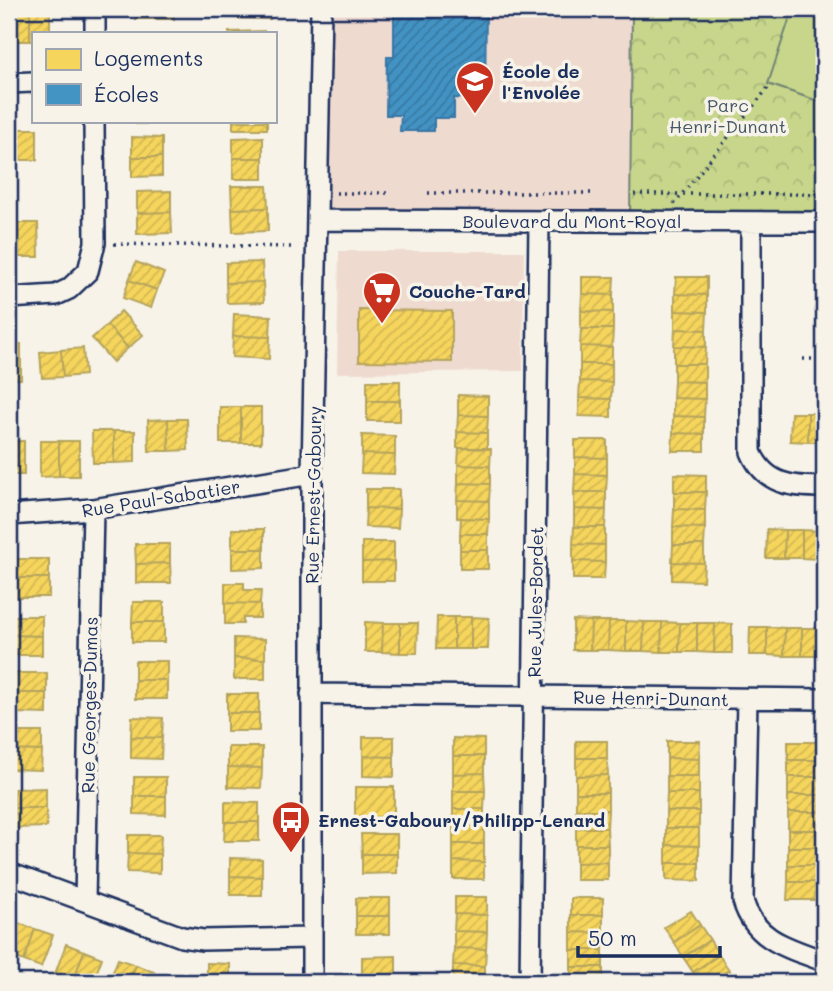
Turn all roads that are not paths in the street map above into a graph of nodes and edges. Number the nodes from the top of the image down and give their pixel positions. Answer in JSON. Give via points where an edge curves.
{"nodes":[{"id":1,"x":95,"y":9,"type":"edge"},
{"id":2,"x":321,"y":9,"type":"edge"},
{"id":3,"x":95,"y":32,"type":"edge"},
{"id":4,"x":32,"y":82,"type":"edge"},
{"id":5,"x":9,"y":83,"type":"edge"},
{"id":6,"x":94,"y":122,"type":"edge"},
{"id":7,"x":319,"y":220,"type":"junction"},
{"id":8,"x":539,"y":221,"type":"junction"},
{"id":9,"x":751,"y":222,"type":"junction"},
{"id":10,"x":824,"y":222,"type":"edge"},
{"id":11,"x":9,"y":298,"type":"edge"},
{"id":12,"x":312,"y":474,"type":"junction"},
{"id":13,"x":824,"y":487,"type":"edge"},
{"id":14,"x":93,"y":509,"type":"junction"},
{"id":15,"x":9,"y":515,"type":"edge"},
{"id":16,"x":311,"y":694,"type":"junction"},
{"id":17,"x":534,"y":697,"type":"junction"},
{"id":18,"x":747,"y":699,"type":"junction"},
{"id":19,"x":824,"y":699,"type":"edge"},
{"id":20,"x":9,"y":873,"type":"edge"},
{"id":21,"x":85,"y":901,"type":"junction"},
{"id":22,"x":311,"y":938,"type":"junction"},
{"id":23,"x":824,"y":961,"type":"edge"},
{"id":24,"x":312,"y":982,"type":"edge"},
{"id":25,"x":530,"y":982,"type":"edge"}],
"edges":[{"from":1,"to":3,"type":"street"},
{"from":2,"to":7,"type":"street","name":"Rue Ernest-Gaboury"},
{"from":4,"to":5,"type":"street"},
{"from":6,"to":11,"type":"street","via":[[95,243],[88,271],[69,289],[39,298]]},
{"from":7,"to":8,"type":"street","name":"Boulevard du Mont-Royal"},
{"from":7,"to":12,"type":"street","name":"Rue Ernest-Gaboury"},
{"from":8,"to":9,"type":"street","name":"Boulevard du Mont-Royal"},
{"from":8,"to":17,"type":"street","name":"Rue Jules-Bordet"},
{"from":9,"to":10,"type":"street","name":"Boulevard du Mont-Royal"},
{"from":9,"to":13,"type":"street","via":[[751,452],[777,482]]},
{"from":12,"to":14,"type":"street","name":"Rue Paul-Sabatier"},
{"from":12,"to":16,"type":"street","name":"Rue Ernest-Gaboury"},
{"from":14,"to":15,"type":"street","name":"Rue Paul-Sabatier"},
{"from":14,"to":21,"type":"street","name":"Rue Georges-Dumas"},
{"from":16,"to":17,"type":"street","name":"Rue Henri-Dunant"},
{"from":16,"to":22,"type":"street","name":"Rue Ernest-Gaboury"},
{"from":17,"to":18,"type":"street","name":"Rue Henri-Dunant"},
{"from":17,"to":25,"type":"street","name":"Rue Jules-Bordet"},
{"from":18,"to":19,"type":"street","name":"Rue Henri-Dunant"},
{"from":18,"to":23,"type":"street","via":[[743,901],[747,915],[765,937]]},
{"from":20,"to":21,"type":"street"},
{"from":21,"to":22,"type":"street","via":[[182,937]]},
{"from":22,"to":24,"type":"street","name":"Rue Ernest-Gaboury"}]}
